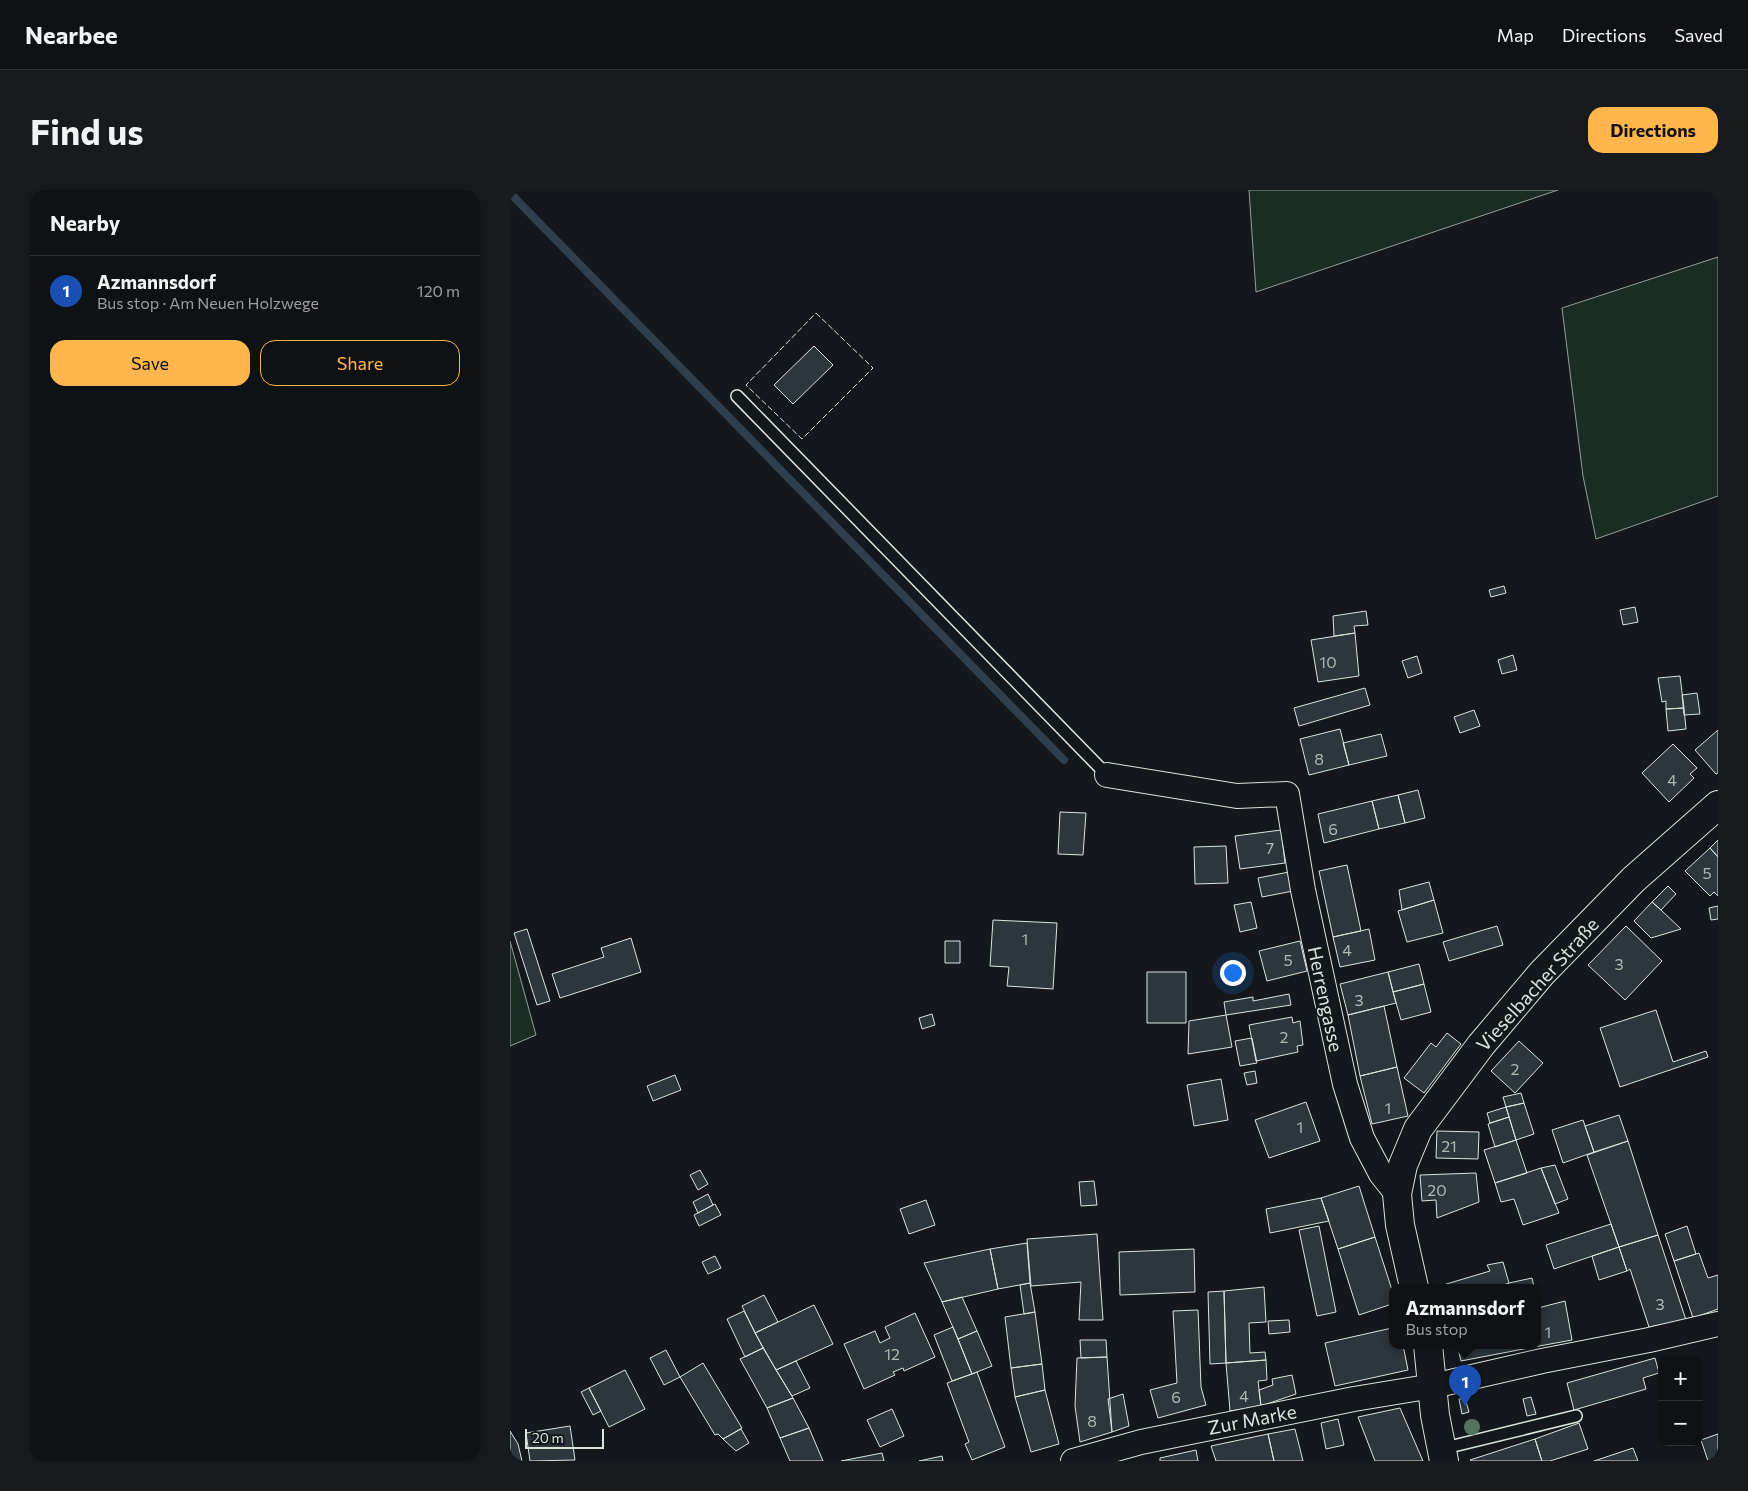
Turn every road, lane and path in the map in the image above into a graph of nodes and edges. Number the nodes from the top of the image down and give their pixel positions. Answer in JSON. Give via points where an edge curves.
{"nodes":[{"id":1,"x":736,"y":396,"type":"dead end"},
{"id":2,"x":1107,"y":775,"type":"joint"},
{"id":3,"x":1718,"y":805,"type":"edge"},
{"id":4,"x":1397,"y":1194,"type":"junction"},
{"id":5,"x":1413,"y":1284,"type":"edge"},
{"id":6,"x":1718,"y":1324,"type":"edge"},
{"id":7,"x":1428,"y":1349,"type":"edge"},
{"id":8,"x":1432,"y":1386,"type":"junction"},
{"id":9,"x":1576,"y":1416,"type":"dead end"},
{"id":10,"x":1442,"y":1455,"type":"edge"},
{"id":11,"x":1073,"y":1461,"type":"edge"}],
"edges":[{"from":1,"to":2,"type":"lane"},
{"from":2,"to":4,"type":"street","name":"Herrengasse","via":[[1237,796],[1287,794],[1303,890],[1345,1084],[1362,1138],[1381,1174]]},
{"from":3,"to":4,"type":"street","name":"Vieselbacher Straße","via":[[1634,879],[1590,923],[1481,1045],[1418,1129],[1403,1166]]},
{"from":4,"to":5,"type":"street","name":"Vieselbacher Straße","via":[[1400,1225]]},
{"from":6,"to":8,"type":"street","name":"Zur Marke"},
{"from":7,"to":8,"type":"street"},
{"from":8,"to":10,"type":"street"},
{"from":8,"to":11,"type":"street","name":"Zur Marke","via":[[1142,1442]]},
{"from":9,"to":10,"type":"lane"}]}
